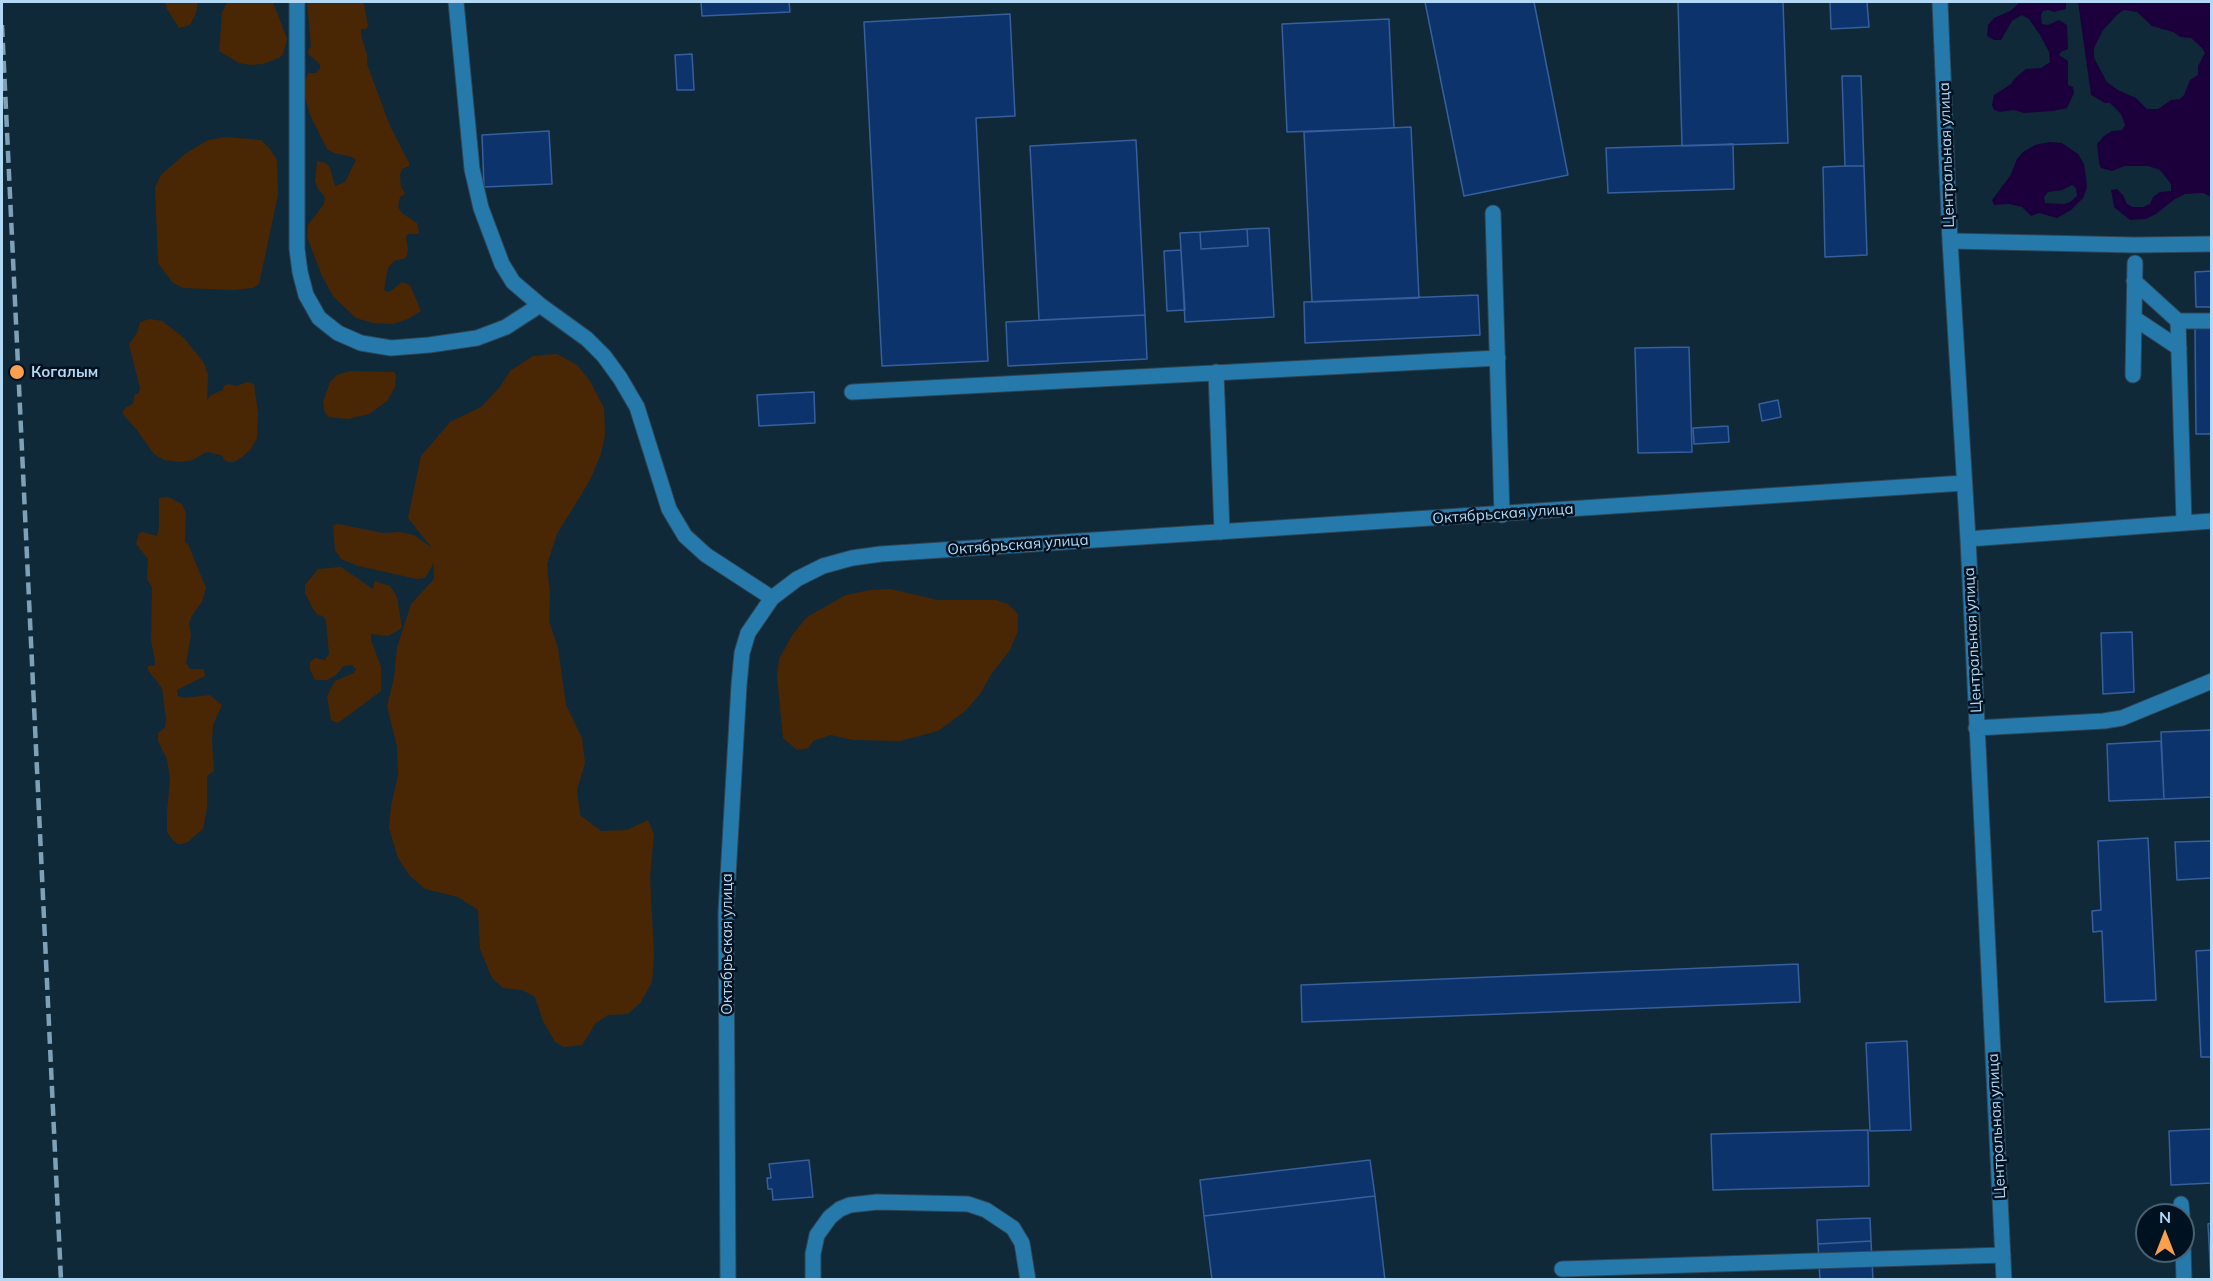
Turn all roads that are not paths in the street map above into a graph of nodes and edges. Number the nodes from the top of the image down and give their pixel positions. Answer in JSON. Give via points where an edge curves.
{"nodes":[{"id":1,"x":297,"y":2,"type":"edge"},
{"id":2,"x":456,"y":2,"type":"edge"},
{"id":3,"x":1940,"y":2,"type":"edge"},
{"id":4,"x":1493,"y":213,"type":"dead end"},
{"id":5,"x":1950,"y":241,"type":"junction"},
{"id":6,"x":2211,"y":244,"type":"edge"},
{"id":7,"x":2135,"y":263,"type":"dead end"},
{"id":8,"x":2134,"y":280,"type":"junction"},
{"id":9,"x":540,"y":305,"type":"junction"},
{"id":10,"x":2134,"y":318,"type":"junction"},
{"id":11,"x":2178,"y":321,"type":"junction"},
{"id":12,"x":2211,"y":321,"type":"edge"},
{"id":13,"x":2179,"y":348,"type":"junction"},
{"id":14,"x":1498,"y":358,"type":"junction"},
{"id":15,"x":1216,"y":372,"type":"junction"},
{"id":16,"x":2133,"y":375,"type":"dead end"},
{"id":17,"x":852,"y":392,"type":"dead end"},
{"id":18,"x":1964,"y":483,"type":"junction"},
{"id":19,"x":1502,"y":515,"type":"junction"},
{"id":20,"x":2211,"y":521,"type":"edge"},
{"id":21,"x":2184,"y":523,"type":"junction"},
{"id":22,"x":1222,"y":532,"type":"junction"},
{"id":23,"x":1968,"y":539,"type":"junction"},
{"id":24,"x":772,"y":598,"type":"junction"},
{"id":25,"x":2211,"y":681,"type":"edge"},
{"id":26,"x":1977,"y":728,"type":"junction"},
{"id":27,"x":2003,"y":1255,"type":"junction"},
{"id":28,"x":2184,"y":1263,"type":"edge"},
{"id":29,"x":1562,"y":1269,"type":"dead end"},
{"id":30,"x":728,"y":1280,"type":"edge"},
{"id":31,"x":813,"y":1280,"type":"edge"},
{"id":32,"x":1028,"y":1280,"type":"edge"},
{"id":33,"x":2004,"y":1280,"type":"edge"},
{"id":34,"x":2184,"y":1280,"type":"edge"}],
"edges":[{"from":1,"to":9,"type":"street","via":[[297,249],[306,295],[319,318],[338,333],[361,343],[390,348],[477,338],[506,327]]},
{"from":2,"to":9,"type":"street","via":[[469,150],[477,196],[502,264],[513,282]]},
{"from":3,"to":5,"type":"street","name":"Центральная улица"},
{"from":4,"to":14,"type":"street"},
{"from":5,"to":6,"type":"street"},
{"from":5,"to":18,"type":"street","name":"Центральная улица"},
{"from":7,"to":8,"type":"street"},
{"from":8,"to":10,"type":"street"},
{"from":8,"to":11,"type":"street"},
{"from":9,"to":24,"type":"street","via":[[587,339],[620,378],[637,407],[669,509],[685,536],[706,555]]},
{"from":10,"to":13,"type":"street"},
{"from":10,"to":16,"type":"street"},
{"from":11,"to":12,"type":"street"},
{"from":11,"to":13,"type":"street"},
{"from":13,"to":21,"type":"street"},
{"from":14,"to":15,"type":"street"},
{"from":14,"to":19,"type":"street"},
{"from":15,"to":17,"type":"street"},
{"from":15,"to":22,"type":"street"},
{"from":18,"to":19,"type":"street","name":"Октябрьская улица"},
{"from":18,"to":23,"type":"street","name":"Центральная улица"},
{"from":19,"to":22,"type":"street","name":"Октябрьская улица"},
{"from":20,"to":21,"type":"street"},
{"from":21,"to":23,"type":"street"},
{"from":22,"to":24,"type":"street","name":"Октябрьская улица","via":[[852,558],[814,570]]},
{"from":23,"to":26,"type":"street","name":"Центральная улица"},
{"from":24,"to":30,"type":"street","name":"Октябрьская улица","via":[[748,633],[742,653],[734,754],[726,912]]},
{"from":25,"to":26,"type":"street","via":[[2122,718]]},
{"from":26,"to":27,"type":"street","name":"Центральная улица"},
{"from":27,"to":29,"type":"street"},
{"from":27,"to":33,"type":"street","name":"Центральная улица"},
{"from":28,"to":34,"type":"street"},
{"from":31,"to":32,"type":"street","via":[[818,1235],[830,1217],[850,1204],[877,1202],[968,1204],[986,1210],[1013,1228],[1022,1243]]}]}
